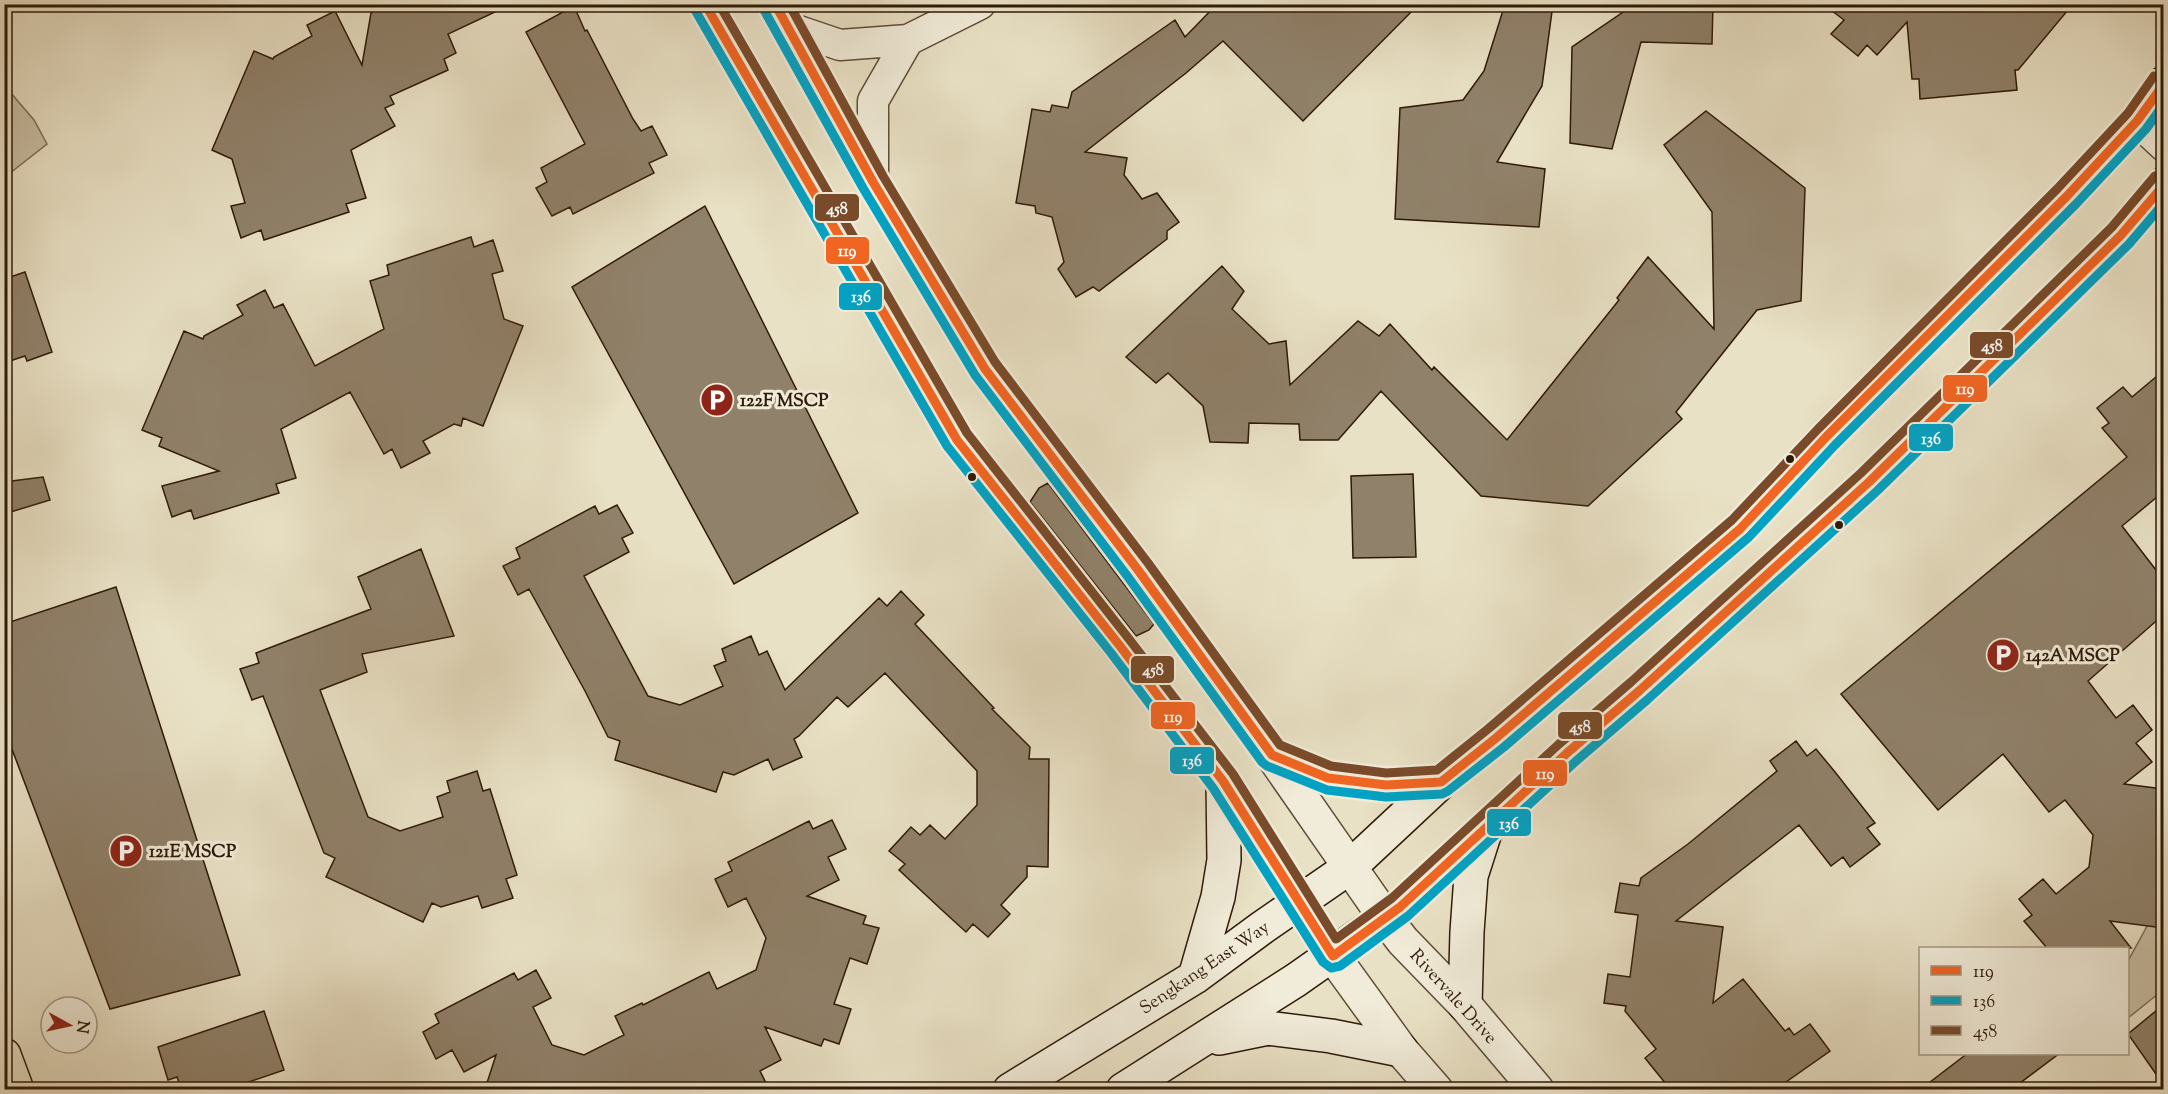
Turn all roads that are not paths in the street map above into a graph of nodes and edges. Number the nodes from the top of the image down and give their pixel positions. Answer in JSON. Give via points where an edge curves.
{"nodes":[{"id":1,"x":705,"y":4,"type":"edge"},
{"id":2,"x":980,"y":4,"type":"edge"},
{"id":3,"x":781,"y":16,"type":"edge"},
{"id":4,"x":908,"y":40,"type":"junction"},
{"id":5,"x":2163,"y":83,"type":"edge"},
{"id":6,"x":2137,"y":121,"type":"junction"},
{"id":7,"x":2163,"y":146,"type":"edge"},
{"id":8,"x":873,"y":182,"type":"junction"},
{"id":9,"x":2163,"y":184,"type":"edge"},
{"id":10,"x":1272,"y":755,"type":"junction"},
{"id":11,"x":1223,"y":781,"type":"junction"},
{"id":12,"x":1442,"y":782,"type":"junction"},
{"id":13,"x":1487,"y":828,"type":"junction"},
{"id":14,"x":1350,"y":867,"type":"junction"},
{"id":15,"x":1300,"y":902,"type":"junction"},
{"id":16,"x":1386,"y":919,"type":"junction"},
{"id":17,"x":1333,"y":956,"type":"junction"},
{"id":18,"x":1195,"y":977,"type":"junction"},
{"id":19,"x":1465,"y":1005,"type":"junction"},
{"id":20,"x":1200,"y":1042,"type":"junction"},
{"id":21,"x":1401,"y":1050,"type":"junction"},
{"id":22,"x":4,"y":1054,"type":"edge"},
{"id":23,"x":17,"y":1089,"type":"edge"},
{"id":24,"x":1010,"y":1089,"type":"edge"},
{"id":25,"x":1123,"y":1089,"type":"edge"},
{"id":26,"x":1436,"y":1089,"type":"edge"},
{"id":27,"x":1537,"y":1089,"type":"edge"}],
"edges":[{"from":1,"to":11,"type":"main road","via":[[957,440]]},
{"from":2,"to":4,"type":"street"},
{"from":3,"to":4,"type":"street","via":[[840,45]]},
{"from":3,"to":8,"type":"main road","name":"Rivervale Drive"},
{"from":4,"to":8,"type":"street","via":[[873,101]]},
{"from":5,"to":6,"type":"main road","name":"Sengkang East Way"},
{"from":6,"to":7,"type":"street"},
{"from":6,"to":12,"type":"main road","name":"Sengkang East Way","via":[[1740,528]]},
{"from":8,"to":10,"type":"main road","name":"Rivervale Drive","via":[[985,369]]},
{"from":9,"to":13,"type":"main road","via":[[2121,235],[1869,482]]},
{"from":10,"to":12,"type":"main road","via":[[1328,778],[1386,785]]},
{"from":10,"to":14,"type":"main road","name":"Rivervale Drive"},
{"from":11,"to":15,"type":"main road"},
{"from":11,"to":18,"type":"main road","via":[[1224,860],[1218,897]]},
{"from":12,"to":14,"type":"main road","name":"Sengkang East Way"},
{"from":13,"to":16,"type":"main road"},
{"from":13,"to":19,"type":"main road","via":[[1471,876]]},
{"from":14,"to":15,"type":"main road","name":"Sengkang East Way"},
{"from":14,"to":16,"type":"main road","name":"Rivervale Drive"},
{"from":15,"to":17,"type":"main road"},
{"from":15,"to":18,"type":"main road","name":"Sengkang East Way"},
{"from":16,"to":17,"type":"main road"},
{"from":16,"to":19,"type":"main road","name":"Rivervale Drive"},
{"from":17,"to":20,"type":"main road"},
{"from":17,"to":21,"type":"main road"},
{"from":18,"to":24,"type":"main road","name":"Sengkang East Way"},
{"from":19,"to":27,"type":"main road","name":"Rivervale Drive"},
{"from":20,"to":21,"type":"main road","via":[[1268,1028]]},
{"from":20,"to":25,"type":"main road"},
{"from":21,"to":26,"type":"main road"},
{"from":22,"to":23,"type":"main road"}]}
